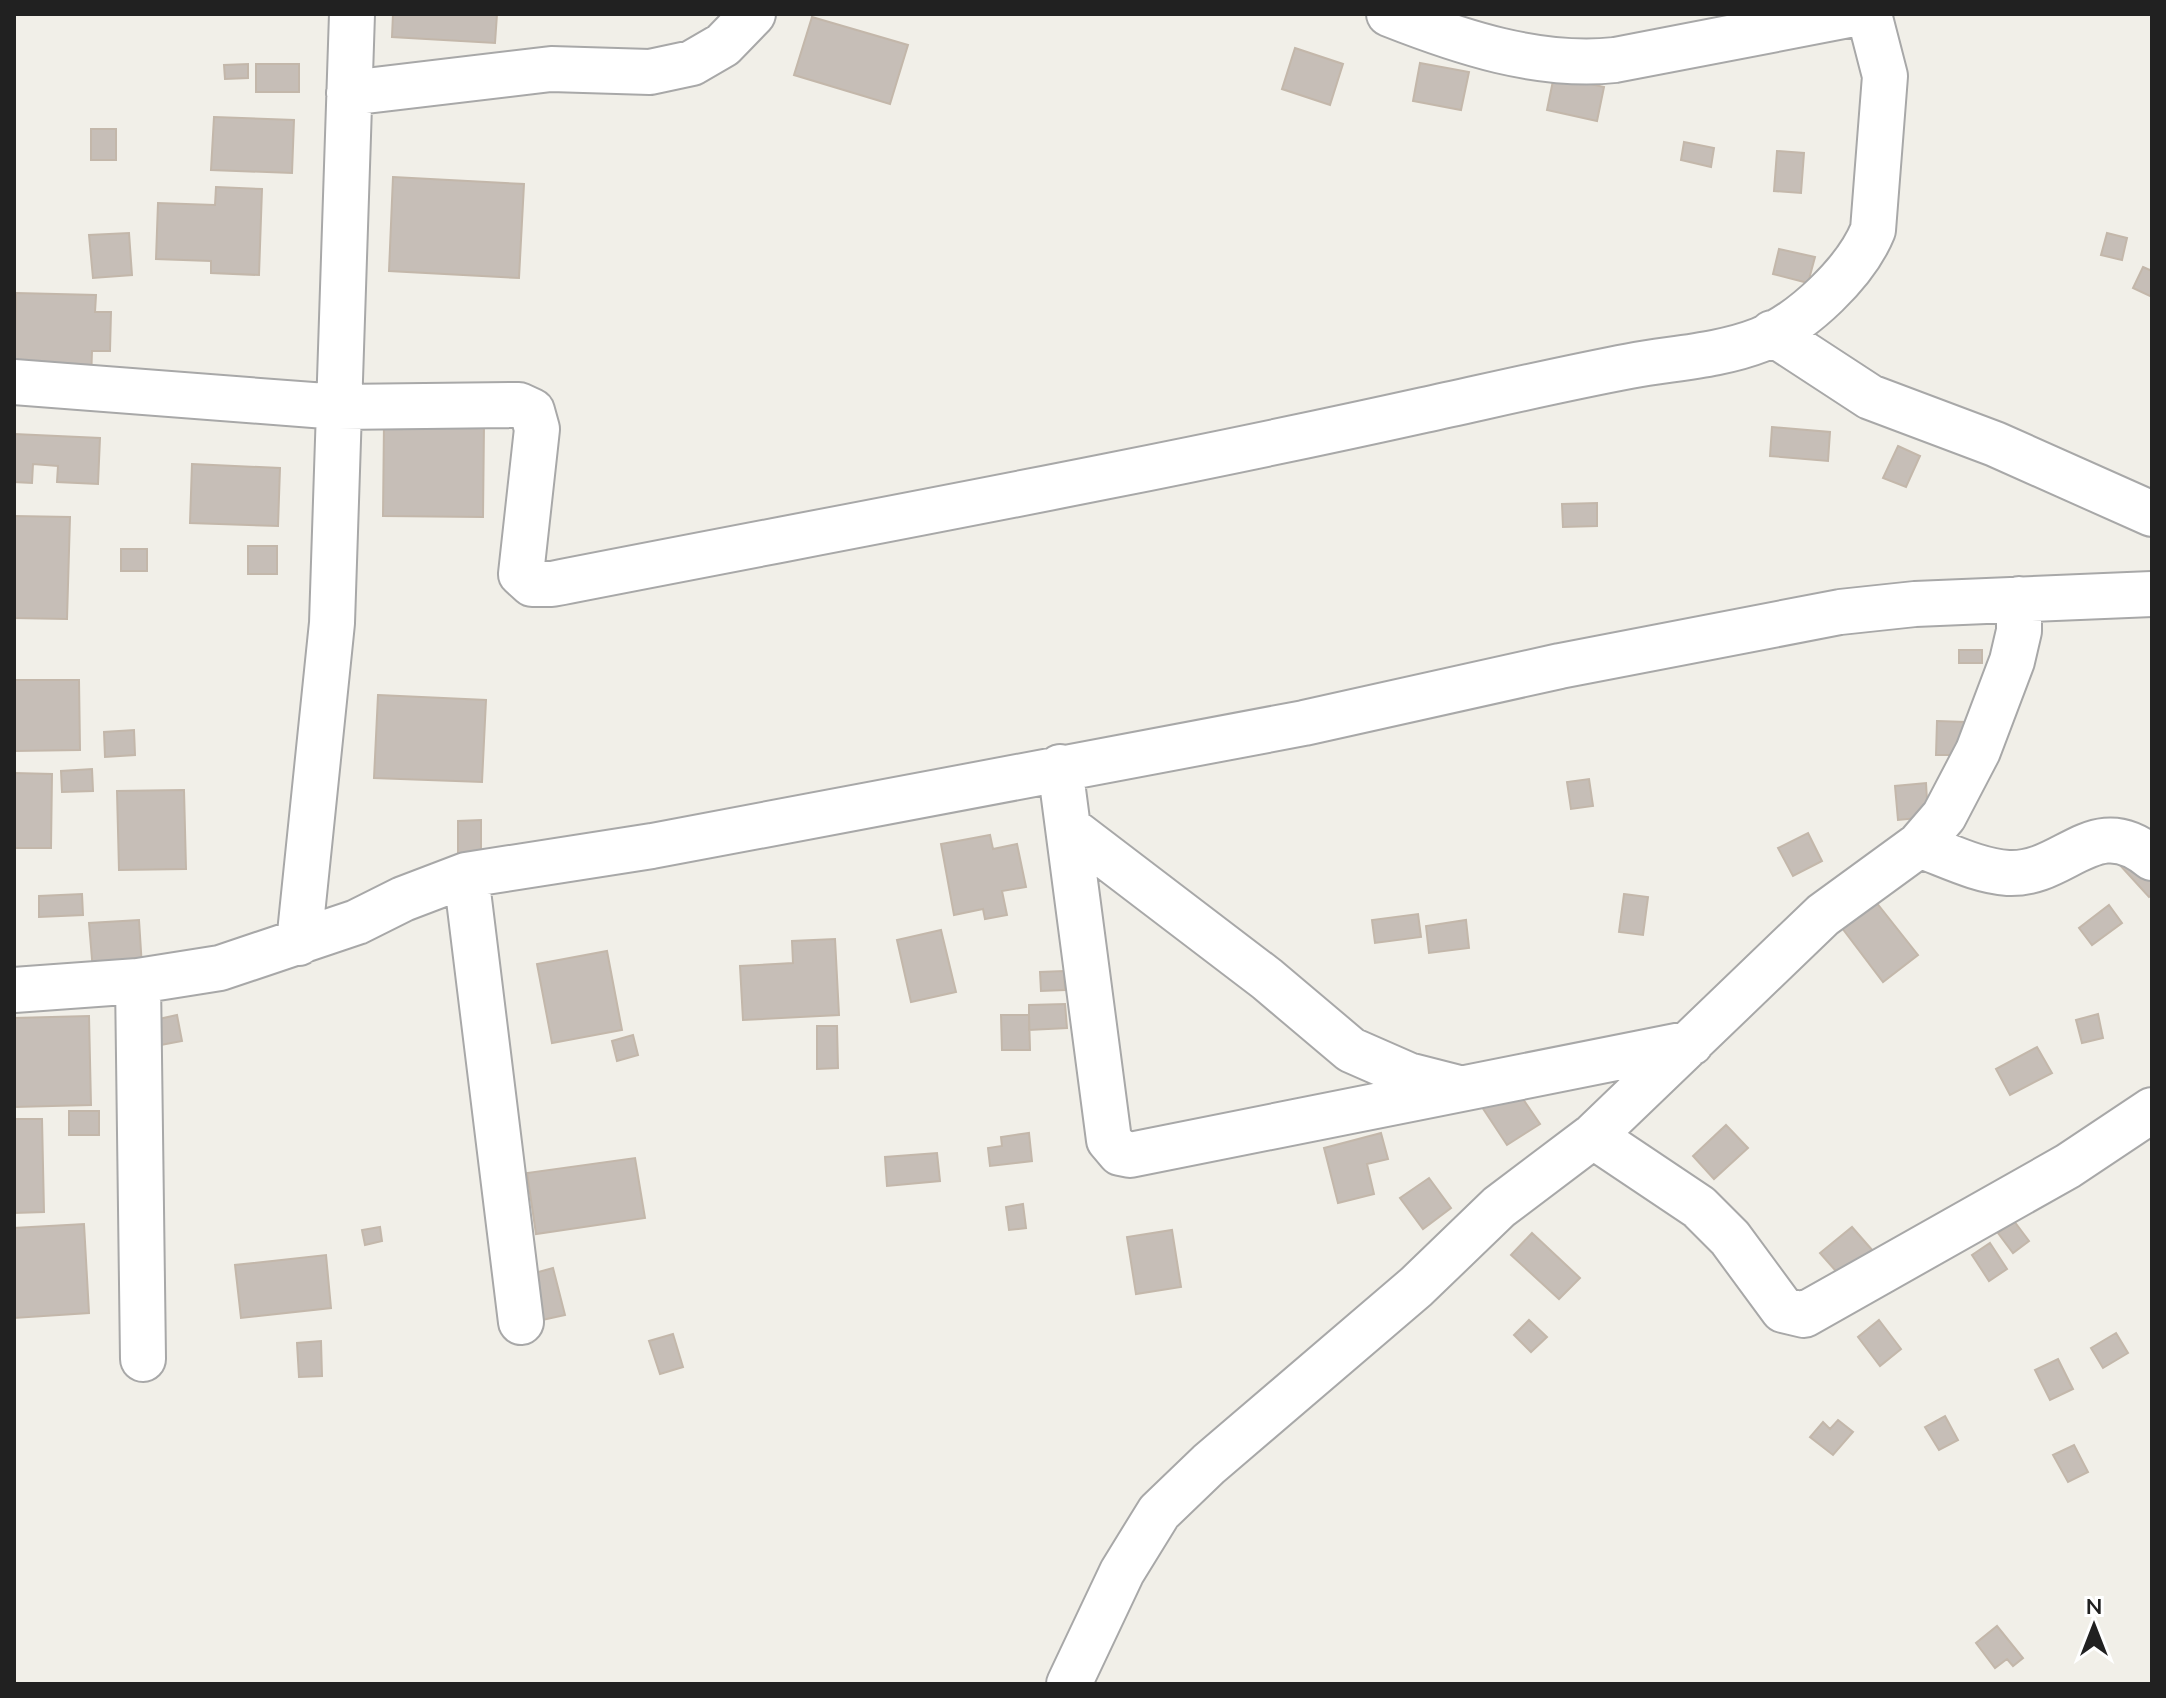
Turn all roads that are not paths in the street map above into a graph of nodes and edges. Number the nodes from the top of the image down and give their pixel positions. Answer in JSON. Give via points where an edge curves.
{"nodes":[{"id":1,"x":352,"y":14,"type":"edge"},
{"id":2,"x":753,"y":14,"type":"edge"},
{"id":3,"x":1389,"y":14,"type":"edge"},
{"id":4,"x":1854,"y":14,"type":"edge"},
{"id":5,"x":1869,"y":14,"type":"edge"},
{"id":6,"x":349,"y":93,"type":"junction"},
{"id":7,"x":1772,"y":333,"type":"junction"},
{"id":8,"x":14,"y":382,"type":"edge"},
{"id":9,"x":339,"y":407,"type":"junction"},
{"id":10,"x":2152,"y":514,"type":"edge"},
{"id":11,"x":2152,"y":594,"type":"edge"},
{"id":12,"x":2019,"y":599,"type":"junction"},
{"id":13,"x":1060,"y":767,"type":"junction"},
{"id":14,"x":1069,"y":828,"type":"junction"},
{"id":15,"x":1919,"y":845,"type":"junction"},
{"id":16,"x":2152,"y":858,"type":"edge"},
{"id":17,"x":466,"y":875,"type":"junction"},
{"id":18,"x":299,"y":943,"type":"junction"},
{"id":19,"x":138,"y":981,"type":"junction"},
{"id":20,"x":14,"y":990,"type":"edge"},
{"id":21,"x":1691,"y":1043,"type":"junction"},
{"id":22,"x":1462,"y":1089,"type":"junction"},
{"id":23,"x":2152,"y":1110,"type":"edge"},
{"id":24,"x":1593,"y":1136,"type":"junction"},
{"id":25,"x":521,"y":1322,"type":"dead end"},
{"id":26,"x":143,"y":1359,"type":"dead end"},
{"id":27,"x":1069,"y":1684,"type":"edge"}],
"edges":[{"from":1,"to":6,"type":"street"},
{"from":2,"to":6,"type":"street","via":[[723,45],[692,63],[650,72],[551,69]]},
{"from":3,"to":4,"type":"street","via":[[1437,32],[1578,64]]},
{"from":5,"to":7,"type":"street","via":[[1885,76],[1873,230],[1863,254],[1843,279]]},
{"from":6,"to":9,"type":"street"},
{"from":7,"to":9,"type":"street","via":[[1714,353],[1559,381],[1314,436],[552,584],[532,584],[521,574],[537,429],[532,411],[519,405]]},
{"from":7,"to":10,"type":"street","via":[[1870,397],[1995,444]]},
{"from":8,"to":9,"type":"street"},
{"from":9,"to":18,"type":"street","via":[[332,623]]},
{"from":11,"to":12,"type":"street"},
{"from":12,"to":13,"type":"street","via":[[1840,612],[1304,723]]},
{"from":12,"to":15,"type":"street","via":[[2019,631],[1997,704],[1959,789]]},
{"from":13,"to":14,"type":"street"},
{"from":13,"to":17,"type":"street","via":[[652,846]]},
{"from":14,"to":22,"type":"street","via":[[1351,1050],[1408,1075]]},
{"from":14,"to":22,"type":"street","via":[[1109,1140],[1120,1153]]},
{"from":15,"to":16,"type":"street","via":[[2008,873],[2032,870],[2108,838],[2135,844]]},
{"from":15,"to":21,"type":"street","via":[[1823,915]]},
{"from":17,"to":18,"type":"street"},
{"from":17,"to":25,"type":"street"},
{"from":18,"to":19,"type":"street","via":[[220,968]]},
{"from":19,"to":20,"type":"street"},
{"from":19,"to":26,"type":"street"},
{"from":21,"to":22,"type":"street"},
{"from":21,"to":24,"type":"street"},
{"from":23,"to":24,"type":"street","via":[[2068,1166],[1804,1315],[1783,1310],[1730,1238],[1699,1207]]},
{"from":24,"to":27,"type":"street","via":[[1499,1207],[1416,1287],[1159,1512],[1122,1572]]}]}
